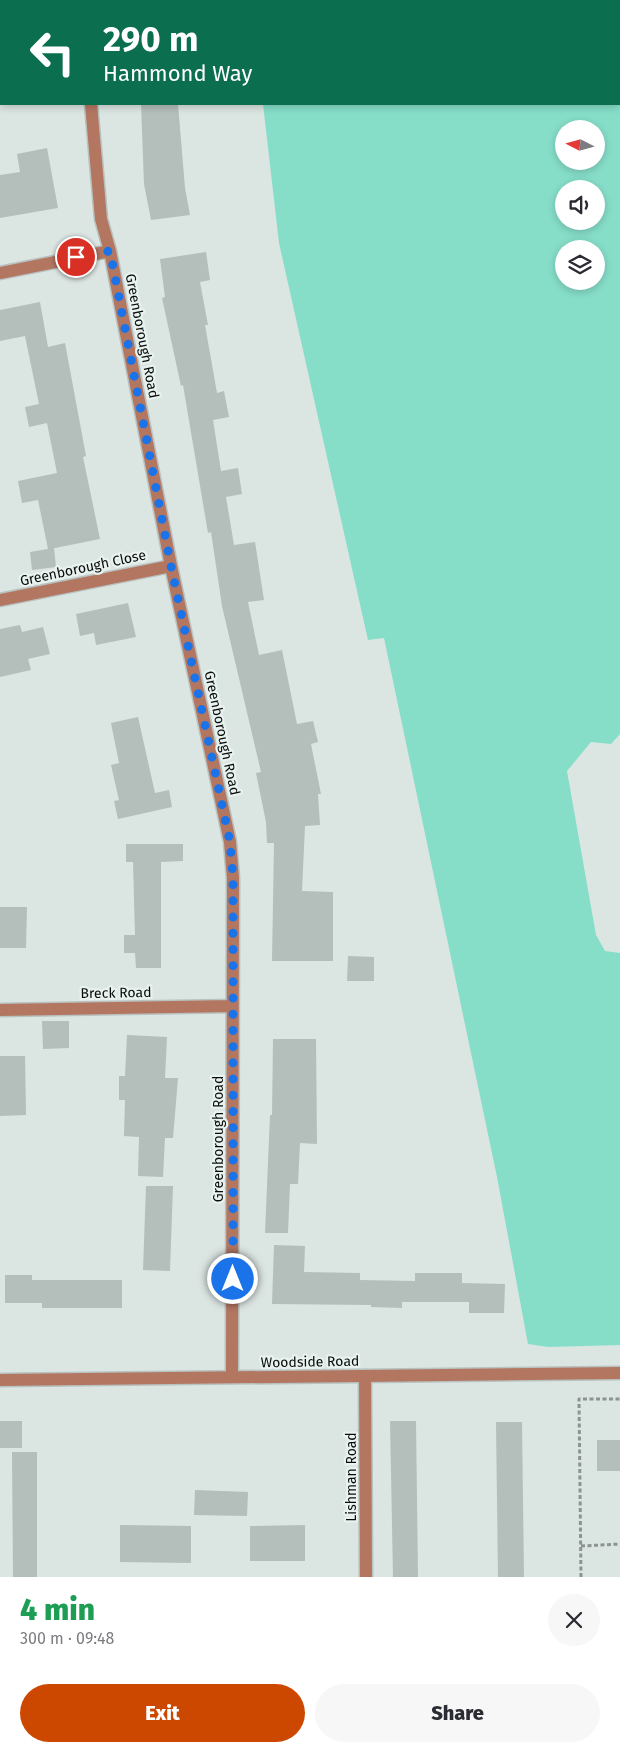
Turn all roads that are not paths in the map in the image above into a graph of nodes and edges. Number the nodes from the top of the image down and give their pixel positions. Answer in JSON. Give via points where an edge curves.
{"nodes":[{"id":1,"x":91,"y":105,"type":"edge"},
{"id":2,"x":110,"y":251,"type":"junction"},
{"id":3,"x":0,"y":273,"type":"edge"},
{"id":4,"x":171,"y":566,"type":"junction"},
{"id":5,"x":0,"y":600,"type":"edge"},
{"id":6,"x":232,"y":1006,"type":"junction"},
{"id":7,"x":0,"y":1010,"type":"edge"},
{"id":8,"x":620,"y":1373,"type":"edge"},
{"id":9,"x":365,"y":1376,"type":"junction"},
{"id":10,"x":232,"y":1377,"type":"junction"},
{"id":11,"x":0,"y":1380,"type":"edge"},
{"id":12,"x":366,"y":1577,"type":"edge"}],
"edges":[{"from":1,"to":2,"type":"street","name":"Greenborough Road","via":[[101,219]]},
{"from":2,"to":3,"type":"street"},
{"from":2,"to":4,"type":"street","name":"Greenborough Road"},
{"from":4,"to":5,"type":"street","name":"Greenborough Close"},
{"from":4,"to":6,"type":"street","name":"Greenborough Road","via":[[230,842],[233,878]]},
{"from":6,"to":7,"type":"street","name":"Breck Road"},
{"from":6,"to":10,"type":"street","name":"Greenborough Road"},
{"from":8,"to":9,"type":"street","name":"Woodside Road"},
{"from":9,"to":10,"type":"street","name":"Woodside Road"},
{"from":9,"to":12,"type":"street","name":"Lishman Road"},
{"from":10,"to":11,"type":"street","name":"Woodside Road"}]}
